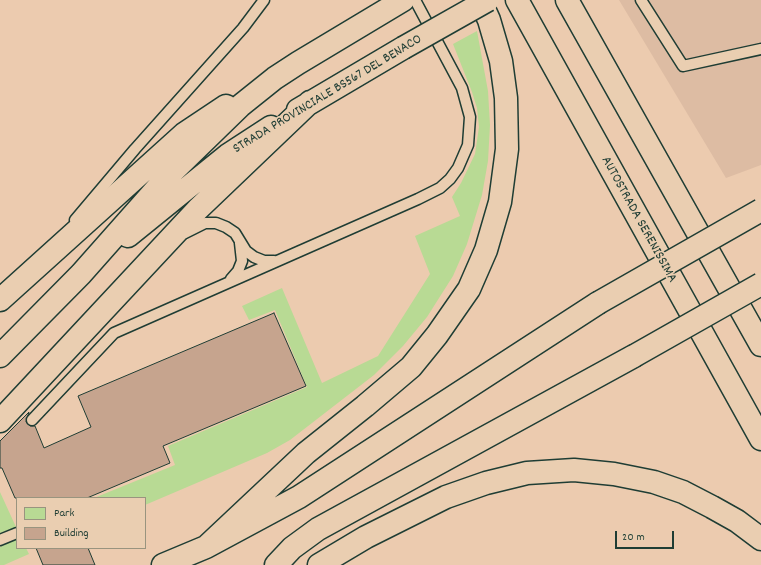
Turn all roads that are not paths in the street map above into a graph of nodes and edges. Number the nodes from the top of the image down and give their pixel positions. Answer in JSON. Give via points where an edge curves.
{"nodes":[{"id":1,"x":264,"y":0,"type":"edge"},
{"id":2,"x":403,"y":0,"type":"edge"},
{"id":3,"x":414,"y":0,"type":"edge"},
{"id":4,"x":480,"y":0,"type":"edge"},
{"id":5,"x":488,"y":0,"type":"edge"},
{"id":6,"x":517,"y":0,"type":"edge"},
{"id":7,"x":567,"y":0,"type":"edge"},
{"id":8,"x":641,"y":0,"type":"edge"},
{"id":9,"x":761,"y":49,"type":"edge"},
{"id":10,"x":275,"y":78,"type":"junction"},
{"id":11,"x":310,"y":102,"type":"junction"},
{"id":12,"x":761,"y":210,"type":"edge"},
{"id":13,"x":689,"y":216,"type":"junction"},
{"id":14,"x":240,"y":242,"type":"junction"},
{"id":15,"x":284,"y":258,"type":"junction"},
{"id":16,"x":148,"y":260,"type":"junction"},
{"id":17,"x":81,"y":274,"type":"junction"},
{"id":18,"x":224,"y":284,"type":"junction"},
{"id":19,"x":761,"y":284,"type":"edge"},
{"id":20,"x":8,"y":293,"type":"edge"},
{"id":21,"x":761,"y":321,"type":"edge"},
{"id":22,"x":761,"y":345,"type":"edge"},
{"id":23,"x":0,"y":356,"type":"edge"},
{"id":24,"x":32,"y":420,"type":"dead end"},
{"id":25,"x":0,"y":421,"type":"edge"},
{"id":26,"x":761,"y":439,"type":"edge"},
{"id":27,"x":16,"y":533,"type":"edge"},
{"id":28,"x":0,"y":540,"type":"edge"},
{"id":29,"x":761,"y":540,"type":"edge"},
{"id":30,"x":206,"y":547,"type":"junction"},
{"id":31,"x":163,"y":565,"type":"edge"},
{"id":32,"x":276,"y":565,"type":"edge"},
{"id":33,"x":319,"y":565,"type":"edge"}],
"edges":[{"from":1,"to":20,"type":"lane","via":[[243,28]]},
{"from":2,"to":10,"type":"highway","name":"STRADA PROVINCIALE BS567 DEL BENACO"},
{"from":3,"to":15,"type":"lane","via":[[455,74],[466,102],[470,118],[468,145],[458,168],[440,188]]},
{"from":4,"to":30,"type":"highway","via":[[501,61],[506,98],[507,149],[500,202],[486,250],[470,289],[410,367],[306,453]]},
{"from":5,"to":11,"type":"highway","name":"STRADA PROVINCIALE BS567 DEL BENACO","bridge":true},
{"from":6,"to":26,"type":"highway","name":"AUTOSTRADA SERENISSIMA"},
{"from":7,"to":13,"type":"highway"},
{"from":8,"to":9,"type":"lane","via":[[683,66]]},
{"from":10,"to":17,"type":"highway","name":"STRADA PROVINCIALE BS567 DEL BENACO","via":[[240,106],[166,178]]},
{"from":10,"to":20,"type":"highway","via":[[184,134]]},
{"from":11,"to":16,"type":"highway"},
{"from":11,"to":17,"type":"highway","name":"STRADA PROVINCIALE BS567 DEL BENACO","via":[[228,155]]},
{"from":12,"to":30,"type":"highway","bridge":true,"via":[[598,303],[299,497]]},
{"from":13,"to":21,"type":"highway"},
{"from":13,"to":22,"type":"highway"},
{"from":14,"to":15,"type":"lane","via":[[259,259],[274,261]]},
{"from":14,"to":16,"type":"lane","via":[[226,226],[205,223],[186,232]]},
{"from":14,"to":18,"type":"lane","via":[[242,261],[238,271]]},
{"from":15,"to":18,"type":"lane"},
{"from":16,"to":25,"type":"highway"},
{"from":17,"to":23,"type":"highway","name":"STRADA PROVINCIALE BS567 DEL BENACO"},
{"from":18,"to":24,"type":"lane","via":[[114,333]]},
{"from":19,"to":32,"type":"highway","bridge":true,"via":[[318,529],[292,548]]},
{"from":27,"to":28,"type":"lane"},
{"from":29,"to":33,"type":"highway","via":[[737,520],[683,492],[654,482],[574,470],[528,473],[486,483],[446,497],[366,537]]},
{"from":30,"to":31,"type":"highway"}]}
